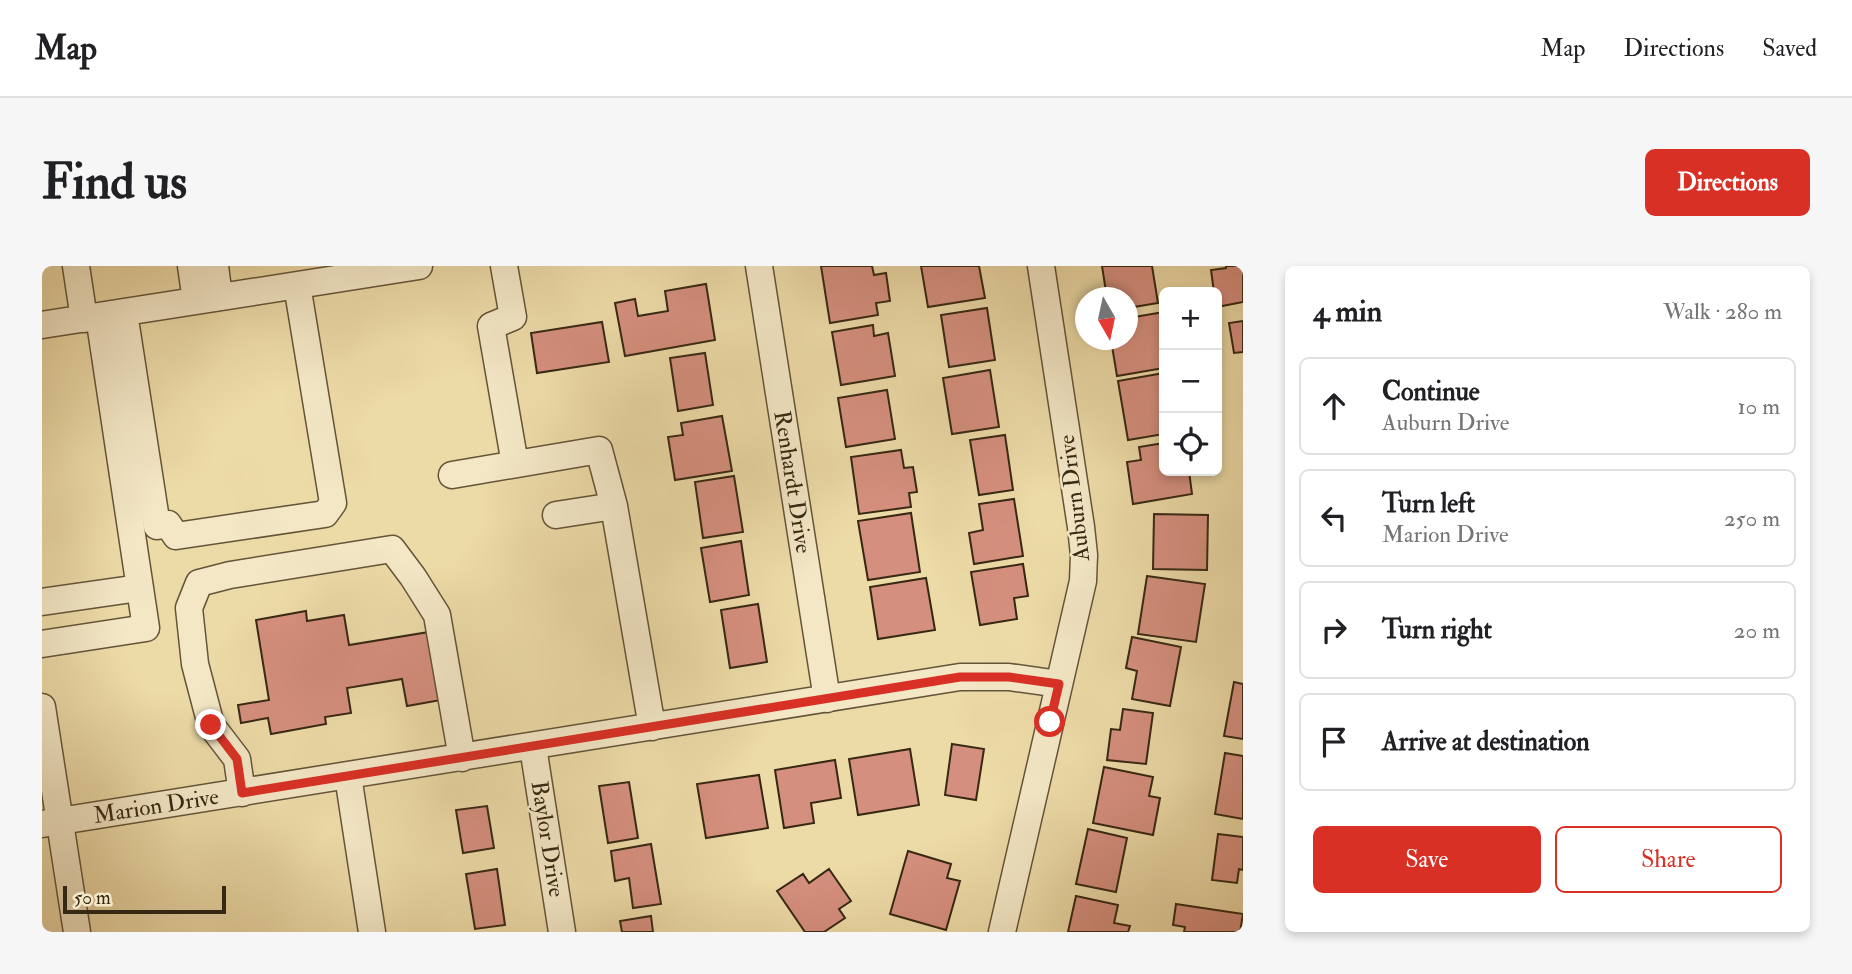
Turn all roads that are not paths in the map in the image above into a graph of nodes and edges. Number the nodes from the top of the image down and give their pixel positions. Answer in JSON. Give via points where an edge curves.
{"nodes":[{"id":1,"x":76,"y":266,"type":"edge"},
{"id":2,"x":191,"y":266,"type":"edge"},
{"id":3,"x":215,"y":266,"type":"edge"},
{"id":4,"x":504,"y":266,"type":"edge"},
{"id":5,"x":759,"y":266,"type":"edge"},
{"id":6,"x":1041,"y":266,"type":"edge"},
{"id":7,"x":404,"y":267,"type":"edge"},
{"id":8,"x":297,"y":285,"type":"junction"},
{"id":9,"x":208,"y":299,"type":"junction"},
{"id":10,"x":102,"y":316,"type":"junction"},
{"id":11,"x":42,"y":326,"type":"edge"},
{"id":12,"x":514,"y":464,"type":"junction"},
{"id":13,"x":452,"y":475,"type":"dead end"},
{"id":14,"x":614,"y":506,"type":"junction"},
{"id":15,"x":556,"y":515,"type":"dead end"},
{"id":16,"x":139,"y":588,"type":"junction"},
{"id":17,"x":42,"y":602,"type":"edge"},
{"id":18,"x":42,"y":644,"type":"edge"},
{"id":19,"x":1059,"y":684,"type":"junction"},
{"id":20,"x":827,"y":699,"type":"junction"},
{"id":21,"x":42,"y":707,"type":"edge"},
{"id":22,"x":652,"y":727,"type":"junction"},
{"id":23,"x":533,"y":747,"type":"junction"},
{"id":24,"x":461,"y":758,"type":"junction"},
{"id":25,"x":348,"y":776,"type":"junction"},
{"id":26,"x":242,"y":793,"type":"junction"},
{"id":27,"x":51,"y":822,"type":"edge"},
{"id":28,"x":77,"y":932,"type":"edge"},
{"id":29,"x":372,"y":932,"type":"edge"},
{"id":30,"x":562,"y":932,"type":"edge"},
{"id":31,"x":1002,"y":932,"type":"edge"}],
"edges":[{"from":1,"to":10,"type":"street"},
{"from":2,"to":9,"type":"street"},
{"from":3,"to":9,"type":"street"},
{"from":4,"to":12,"type":"street","via":[[513,317],[491,326]]},
{"from":5,"to":20,"type":"street","name":"Renhardt Drive"},
{"from":6,"to":19,"type":"street","name":"Auburn Drive","via":[[1084,555],[1083,581]]},
{"from":7,"to":8,"type":"street"},
{"from":8,"to":9,"type":"street"},
{"from":8,"to":10,"type":"street","via":[[334,503],[325,514],[176,536],[168,524],[157,526]]},
{"from":9,"to":10,"type":"street"},
{"from":10,"to":11,"type":"street"},
{"from":10,"to":16,"type":"street"},
{"from":12,"to":13,"type":"street"},
{"from":12,"to":14,"type":"street","via":[[599,450]]},
{"from":14,"to":15,"type":"street"},
{"from":14,"to":22,"type":"street"},
{"from":16,"to":17,"type":"street"},
{"from":16,"to":18,"type":"street","via":[[146,628]]},
{"from":19,"to":20,"type":"street","name":"Marion Drive","via":[[987,675]]},
{"from":19,"to":31,"type":"street","name":"Auburn Drive"},
{"from":20,"to":22,"type":"street","name":"Marion Drive"},
{"from":21,"to":27,"type":"street"},
{"from":22,"to":23,"type":"street","name":"Marion Drive"},
{"from":23,"to":24,"type":"street","name":"Marion Drive"},
{"from":23,"to":30,"type":"street","name":"Baylor Drive"},
{"from":24,"to":25,"type":"street","name":"Marion Drive"},
{"from":24,"to":26,"type":"street","via":[[437,615],[392,549],[199,583],[189,608],[195,664],[211,725],[237,759]]},
{"from":25,"to":26,"type":"street","name":"Marion Drive"},
{"from":25,"to":29,"type":"street"},
{"from":26,"to":27,"type":"street","name":"Marion Drive"},
{"from":27,"to":28,"type":"street"}]}
